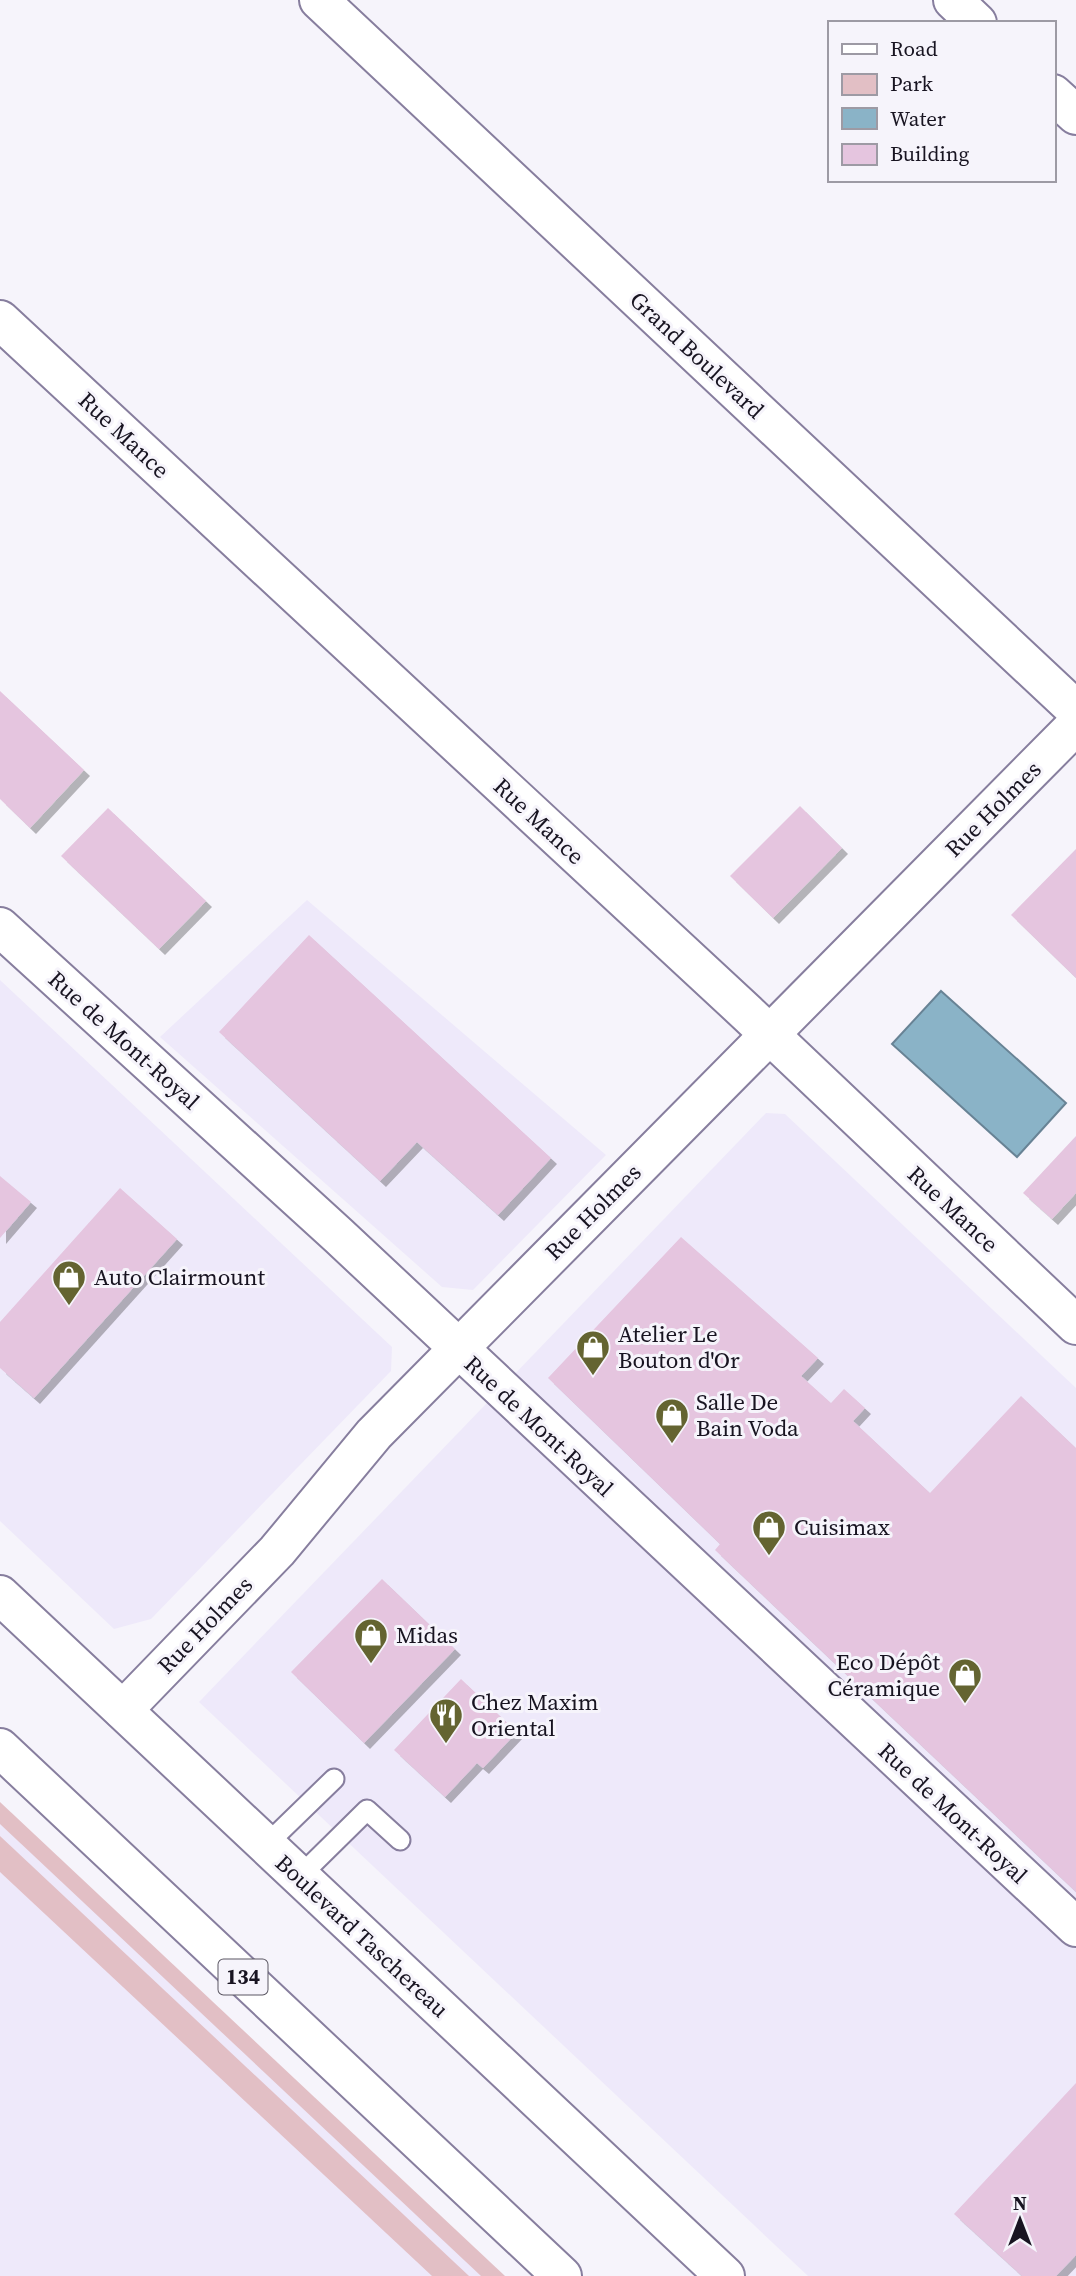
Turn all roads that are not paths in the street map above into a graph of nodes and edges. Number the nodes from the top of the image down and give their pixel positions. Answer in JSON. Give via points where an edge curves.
{"nodes":[{"id":1,"x":318,"y":0,"type":"edge"},
{"id":2,"x":953,"y":0,"type":"edge"},
{"id":3,"x":975,"y":21,"type":"edge"},
{"id":4,"x":1055,"y":96,"type":"edge"},
{"id":5,"x":1076,"y":115,"type":"edge"},
{"id":6,"x":0,"y":320,"type":"edge"},
{"id":7,"x":1076,"y":710,"type":"edge"},
{"id":8,"x":1076,"y":725,"type":"edge"},
{"id":9,"x":0,"y":927,"type":"edge"},
{"id":10,"x":770,"y":1035,"type":"junction"},
{"id":11,"x":1076,"y":1325,"type":"edge"},
{"id":12,"x":456,"y":1349,"type":"junction"},
{"id":13,"x":0,"y":1595,"type":"edge"},
{"id":14,"x":123,"y":1710,"type":"junction"},
{"id":15,"x":0,"y":1748,"type":"edge"},
{"id":16,"x":334,"y":1779,"type":"dead end"},
{"id":17,"x":400,"y":1840,"type":"dead end"},
{"id":18,"x":265,"y":1845,"type":"junction"},
{"id":19,"x":299,"y":1877,"type":"junction"},
{"id":20,"x":1076,"y":1927,"type":"edge"},
{"id":21,"x":562,"y":2276,"type":"edge"},
{"id":22,"x":725,"y":2276,"type":"edge"}],
"edges":[{"from":1,"to":7,"type":"street","name":"Grand Boulevard"},
{"from":2,"to":3,"type":"street"},
{"from":4,"to":5,"type":"street"},
{"from":6,"to":10,"type":"street","name":"Rue Mance"},
{"from":8,"to":10,"type":"street","name":"Rue Holmes"},
{"from":9,"to":12,"type":"street","name":"Rue de Mont-Royal"},
{"from":10,"to":11,"type":"street","name":"Rue Mance"},
{"from":10,"to":12,"type":"street","name":"Rue Holmes"},
{"from":12,"to":14,"type":"street","name":"Rue Holmes","via":[[374,1434],[277,1551]]},
{"from":12,"to":20,"type":"street","name":"Rue de Mont-Royal"},
{"from":13,"to":14,"type":"street","name":"Boulevard Taschereau"},
{"from":14,"to":18,"type":"street","name":"Boulevard Taschereau"},
{"from":15,"to":21,"type":"street","number":"134"},
{"from":16,"to":18,"type":"lane"},
{"from":17,"to":19,"type":"lane","via":[[366,1810]]},
{"from":18,"to":19,"type":"street","name":"Boulevard Taschereau"},
{"from":19,"to":22,"type":"street","name":"Boulevard Taschereau"}]}
